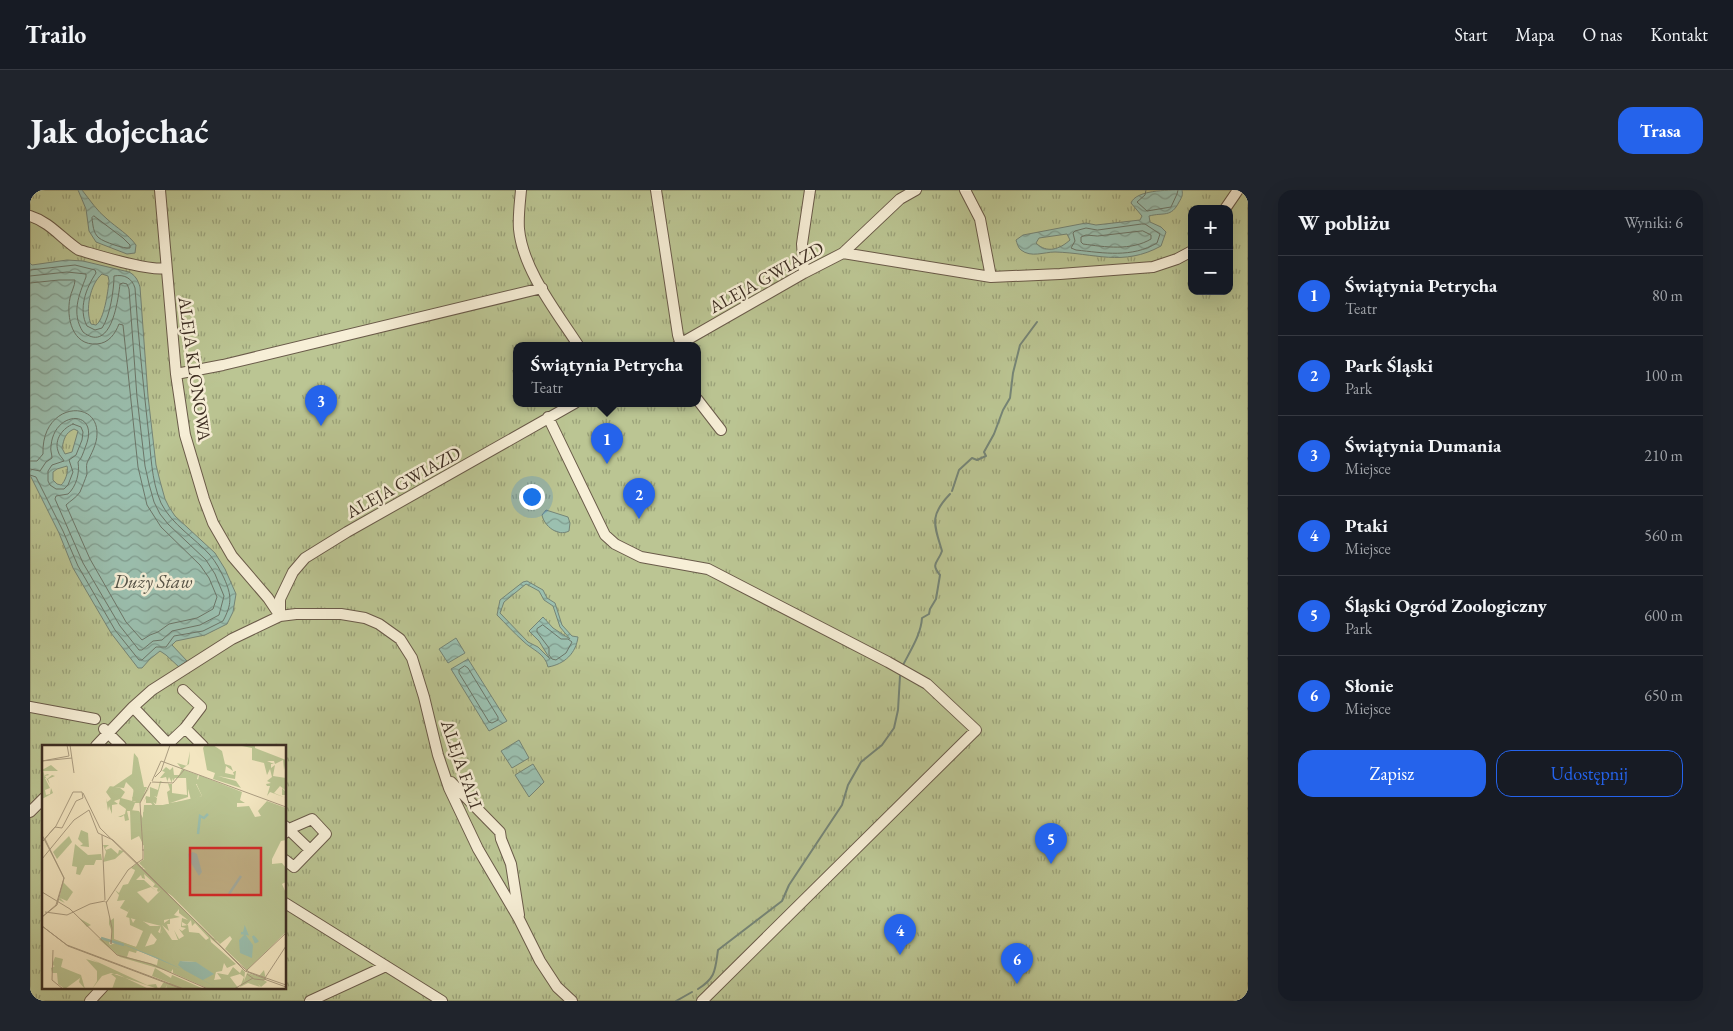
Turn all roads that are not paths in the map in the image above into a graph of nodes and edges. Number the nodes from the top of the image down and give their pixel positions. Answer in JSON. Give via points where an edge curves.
{"nodes":[{"id":1,"x":160,"y":190,"type":"edge"},
{"id":2,"x":521,"y":190,"type":"edge"},
{"id":3,"x":656,"y":190,"type":"edge"},
{"id":4,"x":810,"y":190,"type":"edge"},
{"id":5,"x":916,"y":190,"type":"edge"},
{"id":6,"x":965,"y":190,"type":"edge"},
{"id":7,"x":1238,"y":190,"type":"edge"},
{"id":8,"x":1228,"y":205,"type":"edge"},
{"id":9,"x":30,"y":216,"type":"edge"},
{"id":10,"x":843,"y":253,"type":"junction"},
{"id":11,"x":1188,"y":253,"type":"edge"},
{"id":12,"x":166,"y":268,"type":"junction"},
{"id":13,"x":804,"y":273,"type":"junction"},
{"id":14,"x":992,"y":277,"type":"junction"},
{"id":15,"x":542,"y":288,"type":"junction"},
{"id":16,"x":576,"y":342,"type":"edge"},
{"id":17,"x":679,"y":342,"type":"edge"},
{"id":18,"x":685,"y":342,"type":"edge"},
{"id":19,"x":176,"y":374,"type":"junction"},
{"id":20,"x":701,"y":404,"type":"edge"},
{"id":21,"x":567,"y":407,"type":"edge"},
{"id":22,"x":548,"y":417,"type":"junction"},
{"id":23,"x":721,"y":430,"type":"dead end"},
{"id":24,"x":280,"y":616,"type":"junction"},
{"id":25,"x":183,"y":690,"type":"dead end"},
{"id":26,"x":30,"y":707,"type":"edge"},
{"id":27,"x":133,"y":707,"type":"junction"},
{"id":28,"x":95,"y":719,"type":"dead end"},
{"id":29,"x":185,"y":728,"type":"junction"},
{"id":30,"x":106,"y":731,"type":"junction"},
{"id":31,"x":97,"y":745,"type":"edge"},
{"id":32,"x":119,"y":745,"type":"edge"},
{"id":33,"x":169,"y":745,"type":"edge"},
{"id":34,"x":202,"y":745,"type":"edge"},
{"id":35,"x":449,"y":788,"type":"junction"},
{"id":36,"x":42,"y":800,"type":"edge"},
{"id":37,"x":30,"y":812,"type":"edge"},
{"id":38,"x":286,"y":829,"type":"edge"},
{"id":39,"x":310,"y":850,"type":"junction"},
{"id":40,"x":286,"y":861,"type":"edge"},
{"id":41,"x":286,"y":904,"type":"edge"},
{"id":42,"x":519,"y":919,"type":"junction"},
{"id":43,"x":386,"y":966,"type":"junction"},
{"id":44,"x":102,"y":988,"type":"edge"},
{"id":45,"x":90,"y":1001,"type":"edge"},
{"id":46,"x":310,"y":1001,"type":"edge"},
{"id":47,"x":442,"y":1001,"type":"edge"},
{"id":48,"x":572,"y":1001,"type":"edge"},
{"id":49,"x":702,"y":1001,"type":"edge"}],
"edges":[{"from":1,"to":12,"type":"street","name":"ALEJA KLONOWA"},
{"from":2,"to":15,"type":"street","via":[[519,229],[535,278]]},
{"from":3,"to":17,"type":"street"},
{"from":4,"to":13,"type":"street","via":[[802,244]]},
{"from":5,"to":10,"type":"street","via":[[900,199]]},
{"from":6,"to":14,"type":"street","via":[[980,218]]},
{"from":7,"to":8,"type":"street"},
{"from":9,"to":12,"type":"street","via":[[45,222],[79,250],[142,266]]},
{"from":10,"to":13,"type":"street","name":"ALEJA GWIAZD"},
{"from":10,"to":14,"type":"street","name":"ALEJA GWIAZD"},
{"from":11,"to":14,"type":"street","name":"ALEJA GWIAZD","via":[[1153,267]]},
{"from":12,"to":19,"type":"street","name":"ALEJA KLONOWA"},
{"from":13,"to":18,"type":"street","name":"ALEJA GWIAZD"},
{"from":15,"to":16,"type":"street"},
{"from":15,"to":19,"type":"street"},
{"from":19,"to":24,"type":"street","name":"ALEJA KLONOWA","via":[[185,435],[210,516],[232,556]]},
{"from":20,"to":23,"type":"street"},
{"from":21,"to":22,"type":"street","name":"ALEJA GWIAZD"},
{"from":22,"to":24,"type":"street","name":"ALEJA GWIAZD","via":[[306,558],[293,572],[280,599]]},
{"from":22,"to":49,"type":"street","via":[[604,535],[615,544],[641,557],[708,569],[927,684],[976,730]]},
{"from":24,"to":27,"type":"street","via":[[232,640],[139,697]]},
{"from":24,"to":35,"type":"street","name":"ALEJA FALI","via":[[356,616],[379,624],[400,639],[416,668]]},
{"from":25,"to":29,"type":"street","via":[[201,707]]},
{"from":26,"to":28,"type":"street"},
{"from":27,"to":30,"type":"street"},
{"from":27,"to":33,"type":"street"},
{"from":29,"to":33,"type":"street"},
{"from":29,"to":34,"type":"street"},
{"from":30,"to":31,"type":"street"},
{"from":30,"to":32,"type":"street"},
{"from":35,"to":42,"type":"street","name":"ALEJA FALI","via":[[478,849]]},
{"from":35,"to":42,"type":"street","via":[[451,782],[500,832],[511,864]]},
{"from":36,"to":37,"type":"street"},
{"from":38,"to":39,"type":"street"},
{"from":38,"to":39,"type":"street","via":[[312,819],[326,834]]},
{"from":39,"to":40,"type":"street","via":[[294,867]]},
{"from":41,"to":43,"type":"street"},
{"from":42,"to":48,"type":"street","name":"ALEJA FALI","via":[[540,961],[557,987]]},
{"from":43,"to":46,"type":"street"},
{"from":43,"to":47,"type":"street"},
{"from":44,"to":45,"type":"street"}]}
